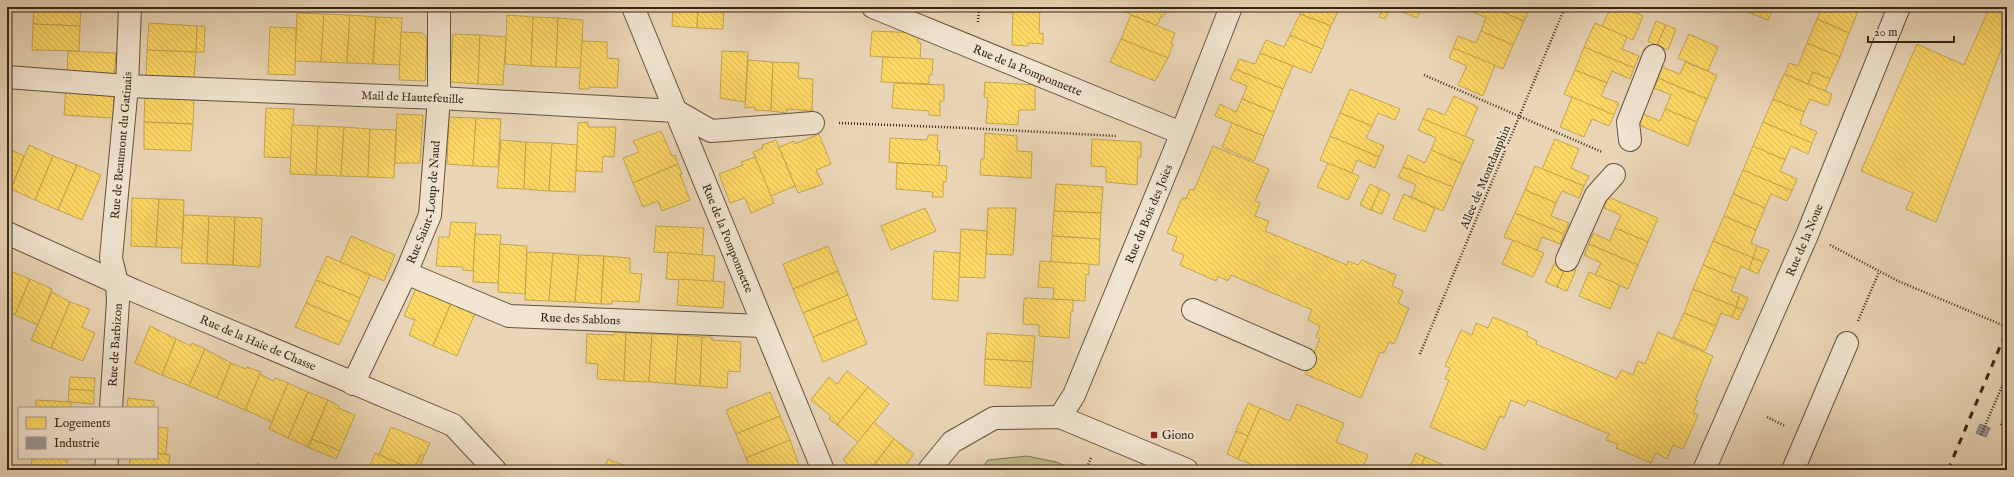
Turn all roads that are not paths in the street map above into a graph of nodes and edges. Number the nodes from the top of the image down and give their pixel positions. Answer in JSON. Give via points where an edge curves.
{"nodes":[{"id":1,"x":130,"y":7,"type":"edge"},
{"id":2,"x":439,"y":7,"type":"edge"},
{"id":3,"x":633,"y":7,"type":"edge"},
{"id":4,"x":873,"y":7,"type":"edge"},
{"id":5,"x":1231,"y":7,"type":"edge"},
{"id":6,"x":1899,"y":7,"type":"edge"},
{"id":7,"x":1654,"y":56,"type":"dead end"},
{"id":8,"x":7,"y":77,"type":"edge"},
{"id":9,"x":128,"y":86,"type":"junction"},
{"id":10,"x":439,"y":98,"type":"junction"},
{"id":11,"x":676,"y":111,"type":"junction"},
{"id":12,"x":813,"y":123,"type":"road end"},
{"id":13,"x":1181,"y":133,"type":"junction"},
{"id":14,"x":1630,"y":140,"type":"dead end"},
{"id":15,"x":1614,"y":175,"type":"dead end"},
{"id":16,"x":7,"y":233,"type":"edge"},
{"id":17,"x":1567,"y":260,"type":"dead end"},
{"id":18,"x":406,"y":273,"type":"junction"},
{"id":19,"x":117,"y":283,"type":"junction"},
{"id":20,"x":1193,"y":310,"type":"dead end"},
{"id":21,"x":763,"y":326,"type":"junction"},
{"id":22,"x":1846,"y":344,"type":"road end"},
{"id":23,"x":1305,"y":359,"type":"dead end"},
{"id":24,"x":352,"y":384,"type":"junction"},
{"id":25,"x":111,"y":407,"type":"edge"},
{"id":26,"x":1060,"y":417,"type":"junction"},
{"id":27,"x":107,"y":459,"type":"edge"},
{"id":28,"x":106,"y":470,"type":"edge"},
{"id":29,"x":495,"y":470,"type":"edge"},
{"id":30,"x":822,"y":470,"type":"edge"},
{"id":31,"x":929,"y":470,"type":"edge"},
{"id":32,"x":1187,"y":470,"type":"edge"},
{"id":33,"x":1704,"y":470,"type":"edge"},
{"id":34,"x":1794,"y":470,"type":"edge"}],
"edges":[{"from":1,"to":9,"type":"street","name":"Rue de Beaumont du Gatinais"},
{"from":2,"to":10,"type":"street","name":"Rue Saint-Loup de Naud"},
{"from":3,"to":11,"type":"street","name":"Rue de la Pomponnette"},
{"from":4,"to":13,"type":"street","name":"Rue de la Pomponnette"},
{"from":5,"to":13,"type":"street","name":"Rue du Bois des Joies"},
{"from":6,"to":33,"type":"street","name":"Rue de la Noue","via":[[1807,235]]},
{"from":7,"to":14,"type":"street","via":[[1628,122]]},
{"from":8,"to":9,"type":"street","name":"Mail de Hautefeuille"},
{"from":9,"to":10,"type":"street","name":"Mail de Hautefeuille"},
{"from":9,"to":19,"type":"street","name":"Rue de Beaumont du Gatinais","via":[[111,258]]},
{"from":10,"to":11,"type":"street","name":"Mail de Hautefeuille"},
{"from":10,"to":18,"type":"street","name":"Rue Saint-Loup de Naud","via":[[430,215]]},
{"from":11,"to":12,"type":"street","name":"Mail de Hautefeuille","via":[[711,131]]},
{"from":11,"to":21,"type":"street","name":"Rue de la Pomponnette"},
{"from":13,"to":26,"type":"street","name":"Rue du Bois des Joies","via":[[1074,395]]},
{"from":15,"to":17,"type":"street","via":[[1596,195]]},
{"from":16,"to":19,"type":"street","name":"Rue de la Haie de Chasse"},
{"from":18,"to":21,"type":"street","name":"Rue des Sablons","via":[[509,316]]},
{"from":18,"to":24,"type":"street","name":"Rue Saint-Loup de Naud"},
{"from":19,"to":24,"type":"street","name":"Rue de la Haie de Chasse"},
{"from":19,"to":25,"type":"street","name":"Rue de Barbizon"},
{"from":20,"to":23,"type":"street"},
{"from":21,"to":30,"type":"street","name":"Rue de la Pomponnette"},
{"from":22,"to":34,"type":"street"},
{"from":24,"to":29,"type":"street","name":"Rue de la Haie de Chasse","via":[[453,425]]},
{"from":26,"to":31,"type":"street","via":[[994,418],[952,442]]},
{"from":26,"to":32,"type":"street"},
{"from":27,"to":28,"type":"street"}]}
